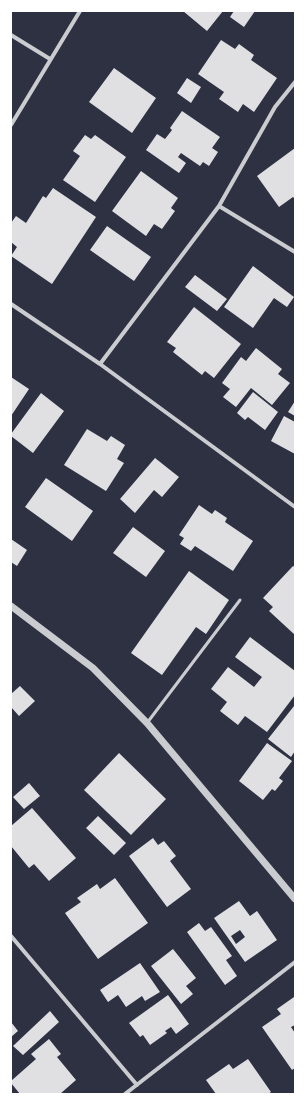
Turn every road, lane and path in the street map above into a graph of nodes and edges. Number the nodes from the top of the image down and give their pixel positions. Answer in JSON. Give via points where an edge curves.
{"nodes":[{"id":1,"x":80,"y":11,"type":"edge"},
{"id":2,"x":11,"y":35,"type":"edge"},
{"id":3,"x":50,"y":59,"type":"junction"},
{"id":4,"x":295,"y":82,"type":"edge"},
{"id":5,"x":11,"y":125,"type":"edge"},
{"id":6,"x":219,"y":206,"type":"junction"},
{"id":7,"x":295,"y":252,"type":"edge"},
{"id":8,"x":11,"y":304,"type":"edge"},
{"id":9,"x":100,"y":364,"type":"junction"},
{"id":10,"x":295,"y":501,"type":"edge"},
{"id":11,"x":293,"y":506,"type":"edge"},
{"id":12,"x":240,"y":600,"type":"dead end"},
{"id":13,"x":11,"y":606,"type":"edge"},
{"id":14,"x":147,"y":723,"type":"junction"},
{"id":15,"x":295,"y":899,"type":"edge"},
{"id":16,"x":11,"y":936,"type":"edge"},
{"id":17,"x":295,"y":962,"type":"edge"},
{"id":18,"x":137,"y":1085,"type":"junction"},
{"id":19,"x":125,"y":1094,"type":"edge"}],
"edges":[{"from":1,"to":3,"type":"street"},
{"from":2,"to":3,"type":"street"},
{"from":3,"to":5,"type":"street"},
{"from":4,"to":6,"type":"street","via":[[275,107]]},
{"from":6,"to":7,"type":"street"},
{"from":6,"to":9,"type":"street"},
{"from":8,"to":9,"type":"street"},
{"from":9,"to":11,"type":"street"},
{"from":10,"to":11,"type":"lane"},
{"from":12,"to":14,"type":"lane"},
{"from":13,"to":14,"type":"street","via":[[93,668]]},
{"from":14,"to":15,"type":"street"},
{"from":16,"to":18,"type":"street"},
{"from":17,"to":18,"type":"street"},
{"from":18,"to":19,"type":"street"}]}
